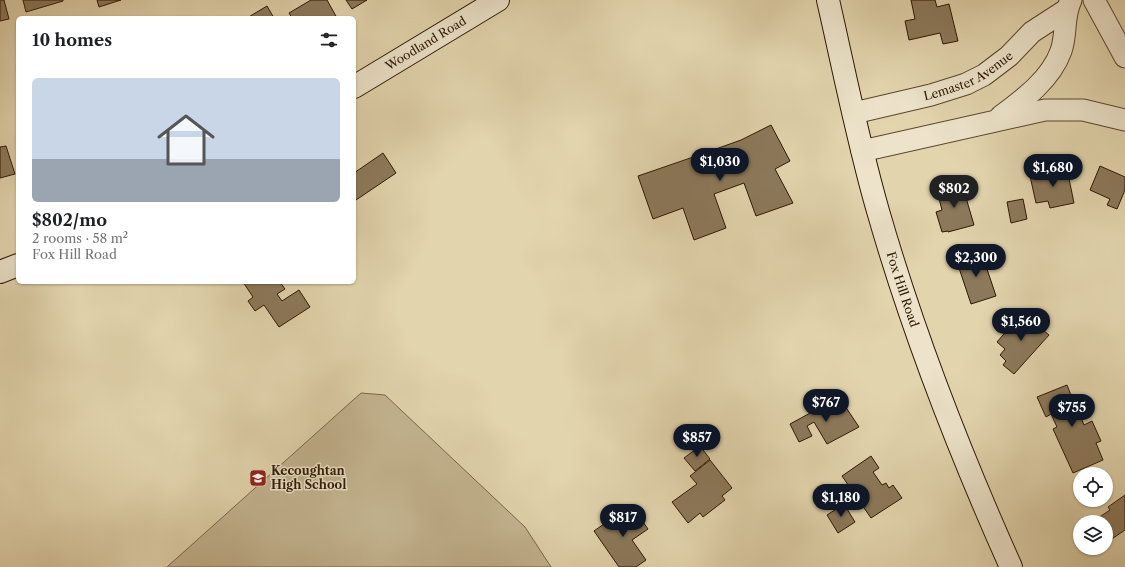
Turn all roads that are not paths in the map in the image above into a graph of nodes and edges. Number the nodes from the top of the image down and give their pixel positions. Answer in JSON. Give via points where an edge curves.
{"nodes":[{"id":1,"x":498,"y":0,"type":"edge"},
{"id":2,"x":828,"y":0,"type":"edge"},
{"id":3,"x":1094,"y":0,"type":"edge"},
{"id":4,"x":1068,"y":5,"type":"edge"},
{"id":5,"x":1125,"y":57,"type":"edge"},
{"id":6,"x":356,"y":86,"type":"edge"},
{"id":7,"x":854,"y":113,"type":"junction"},
{"id":8,"x":996,"y":120,"type":"junction"},
{"id":9,"x":1125,"y":120,"type":"edge"},
{"id":10,"x":862,"y":151,"type":"junction"},
{"id":11,"x":16,"y":266,"type":"edge"},
{"id":12,"x":0,"y":272,"type":"edge"},
{"id":13,"x":1011,"y":567,"type":"edge"}],
"edges":[{"from":1,"to":6,"type":"main road","name":"Woodland Road"},
{"from":2,"to":7,"type":"main road","name":"Fox Hill Road"},
{"from":3,"to":5,"type":"street"},
{"from":4,"to":7,"type":"street","name":"Lemaster Avenue","via":[[1032,32],[1009,56],[984,75],[931,96]]},
{"from":4,"to":8,"type":"street","name":"Lemaster Avenue","via":[[1061,51],[1053,66],[1024,98]]},
{"from":7,"to":10,"type":"main road","name":"Fox Hill Road"},
{"from":8,"to":9,"type":"street","name":"Lemaster Avenue","via":[[1060,109],[1100,113]]},
{"from":8,"to":10,"type":"street","name":"Lemaster Avenue"},
{"from":10,"to":13,"type":"main road","name":"Fox Hill Road","via":[[878,211],[934,382],[967,468]]},
{"from":11,"to":12,"type":"main road"}]}
